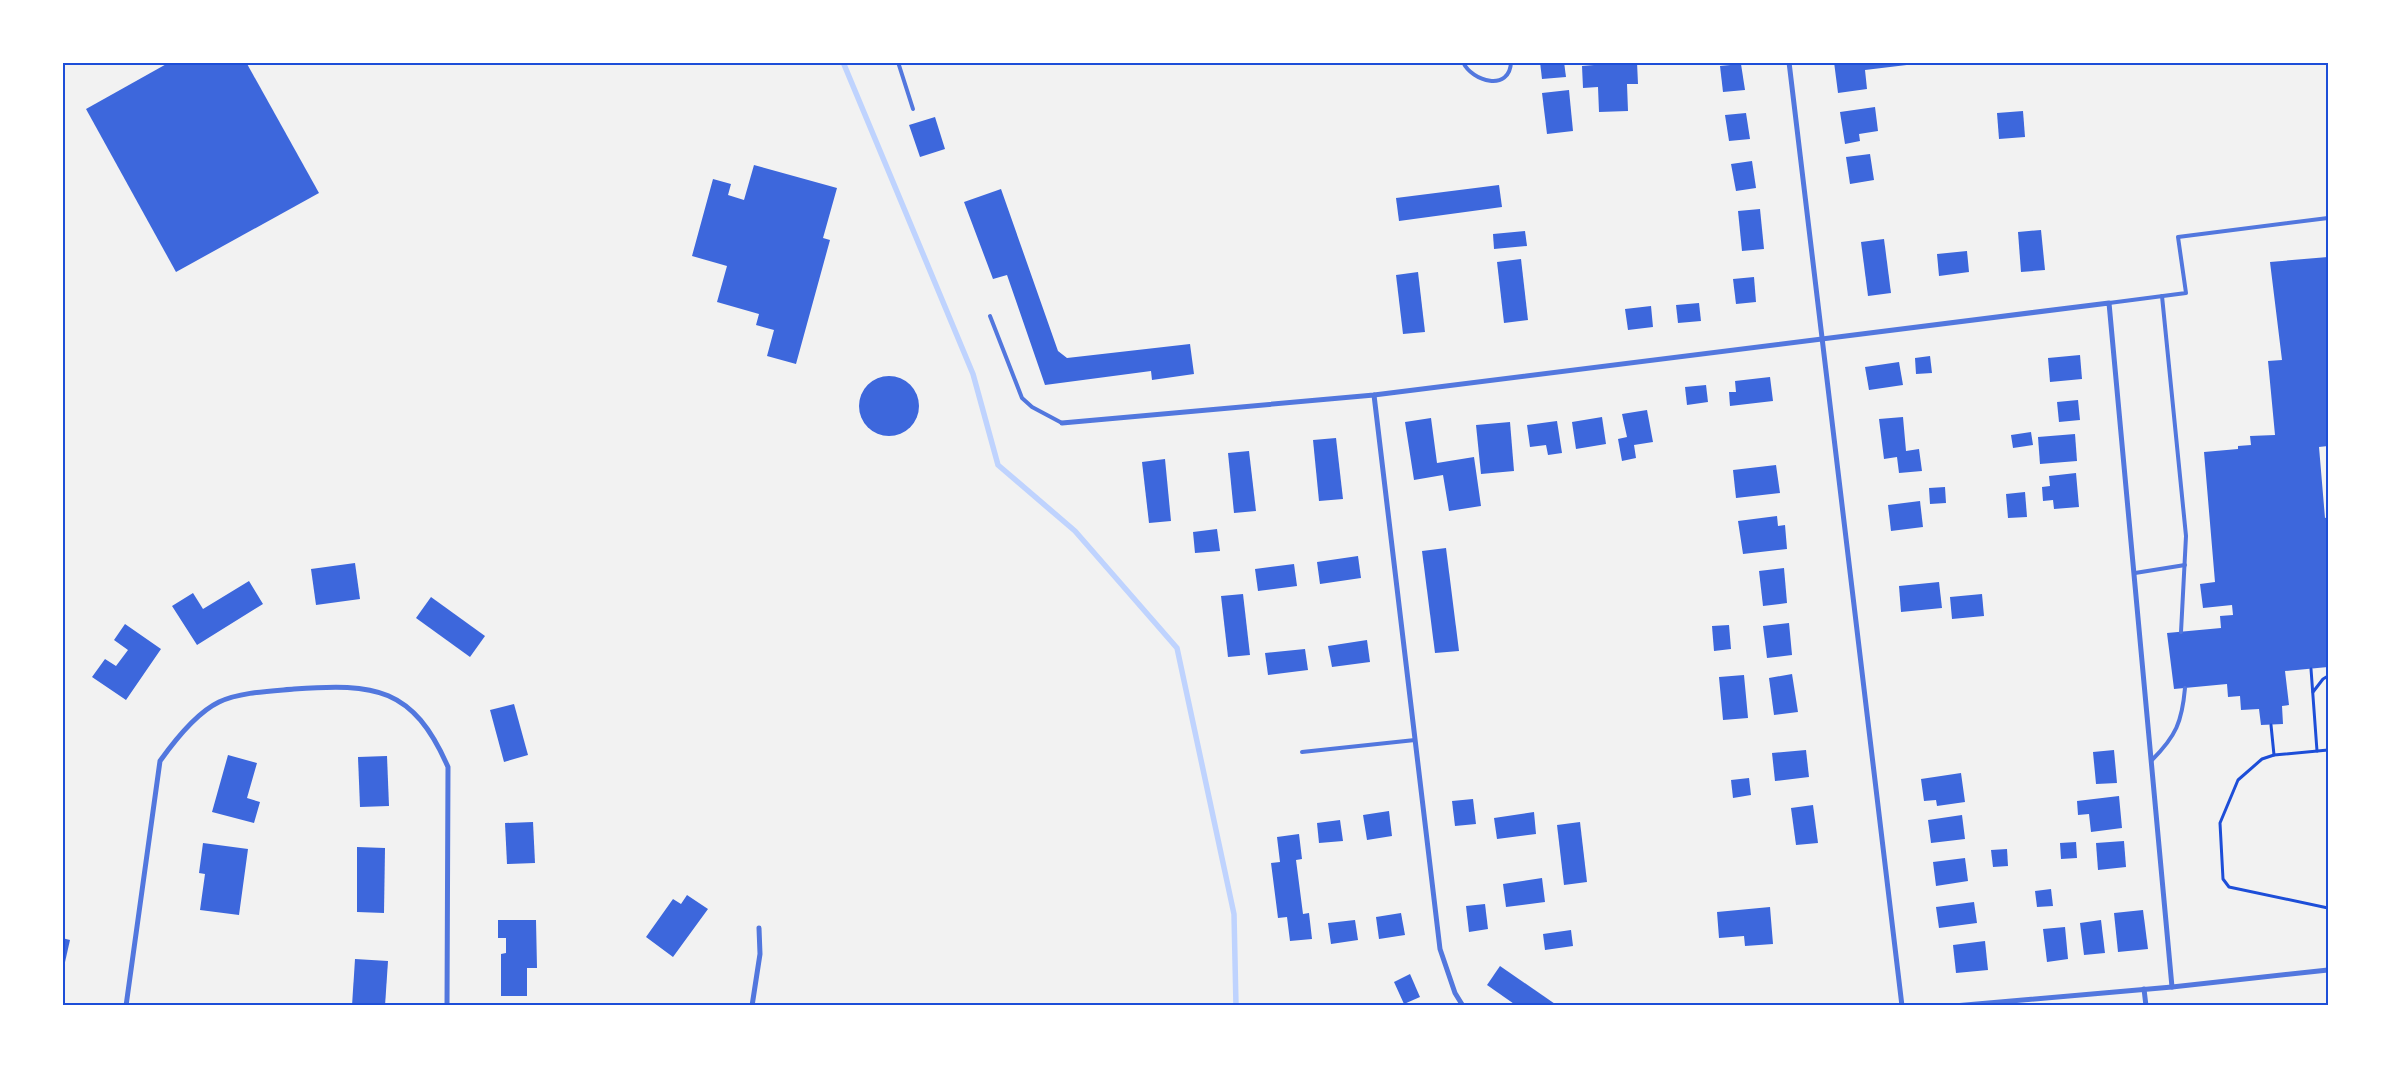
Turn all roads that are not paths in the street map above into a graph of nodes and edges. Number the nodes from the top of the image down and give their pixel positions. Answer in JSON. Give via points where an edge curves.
{"nodes":[{"id":1,"x":898,"y":62,"type":"edge"},
{"id":2,"x":1463,"y":62,"type":"edge"},
{"id":3,"x":1510,"y":62,"type":"edge"},
{"id":4,"x":1789,"y":62,"type":"edge"},
{"id":5,"x":913,"y":109,"type":"dead end"},
{"id":6,"x":2328,"y":218,"type":"edge"},
{"id":7,"x":2162,"y":296,"type":"junction"},
{"id":8,"x":2109,"y":303,"type":"junction"},
{"id":9,"x":990,"y":316,"type":"dead end"},
{"id":10,"x":1822,"y":339,"type":"junction"},
{"id":11,"x":1374,"y":395,"type":"junction"},
{"id":12,"x":1062,"y":423,"type":"joint"},
{"id":13,"x":2186,"y":566,"type":"junction"},
{"id":14,"x":2135,"y":573,"type":"junction"},
{"id":15,"x":2181,"y":632,"type":"dead end"},
{"id":16,"x":2185,"y":688,"type":"dead end"},
{"id":17,"x":1415,"y":740,"type":"junction"},
{"id":18,"x":1302,"y":752,"type":"dead end"},
{"id":19,"x":2152,"y":760,"type":"junction"},
{"id":20,"x":759,"y":928,"type":"dead end"},
{"id":21,"x":2328,"y":970,"type":"edge"},
{"id":22,"x":2172,"y":987,"type":"junction"},
{"id":23,"x":2144,"y":990,"type":"junction"},
{"id":24,"x":126,"y":1006,"type":"edge"},
{"id":25,"x":447,"y":1006,"type":"edge"},
{"id":26,"x":753,"y":1006,"type":"edge"},
{"id":27,"x":1464,"y":1006,"type":"edge"},
{"id":28,"x":1902,"y":1006,"type":"edge"},
{"id":29,"x":1954,"y":1006,"type":"edge"},
{"id":30,"x":2146,"y":1006,"type":"edge"}],
"edges":[{"from":1,"to":5,"type":"lane"},
{"from":2,"to":3,"type":"lane","via":[[1477,78],[1494,82],[1504,80],[1510,70]]},
{"from":4,"to":10,"type":"street"},
{"from":6,"to":7,"type":"lane","via":[[2178,237],[2186,293]]},
{"from":7,"to":8,"type":"lane"},
{"from":7,"to":13,"type":"lane","via":[[2186,536]]},
{"from":8,"to":10,"type":"street"},
{"from":8,"to":14,"type":"street"},
{"from":9,"to":12,"type":"lane","via":[[1022,398]]},
{"from":10,"to":11,"type":"street"},
{"from":10,"to":28,"type":"street"},
{"from":11,"to":12,"type":"street"},
{"from":11,"to":17,"type":"street"},
{"from":13,"to":14,"type":"lane"},
{"from":13,"to":15,"type":"lane"},
{"from":14,"to":19,"type":"street"},
{"from":16,"to":19,"type":"lane","via":[[2178,726],[2170,741]]},
{"from":17,"to":18,"type":"lane"},
{"from":17,"to":27,"type":"street","via":[[1440,949],[1451,985]]},
{"from":19,"to":22,"type":"street"},
{"from":20,"to":26,"type":"street","via":[[760,954]]},
{"from":21,"to":22,"type":"street"},
{"from":22,"to":23,"type":"street"},
{"from":23,"to":29,"type":"street"},
{"from":23,"to":30,"type":"street"},
{"from":24,"to":25,"type":"street","via":[[160,761],[182,731],[219,702],[259,692],[338,686],[368,689],[404,705],[422,719],[437,741],[448,767]]}]}
